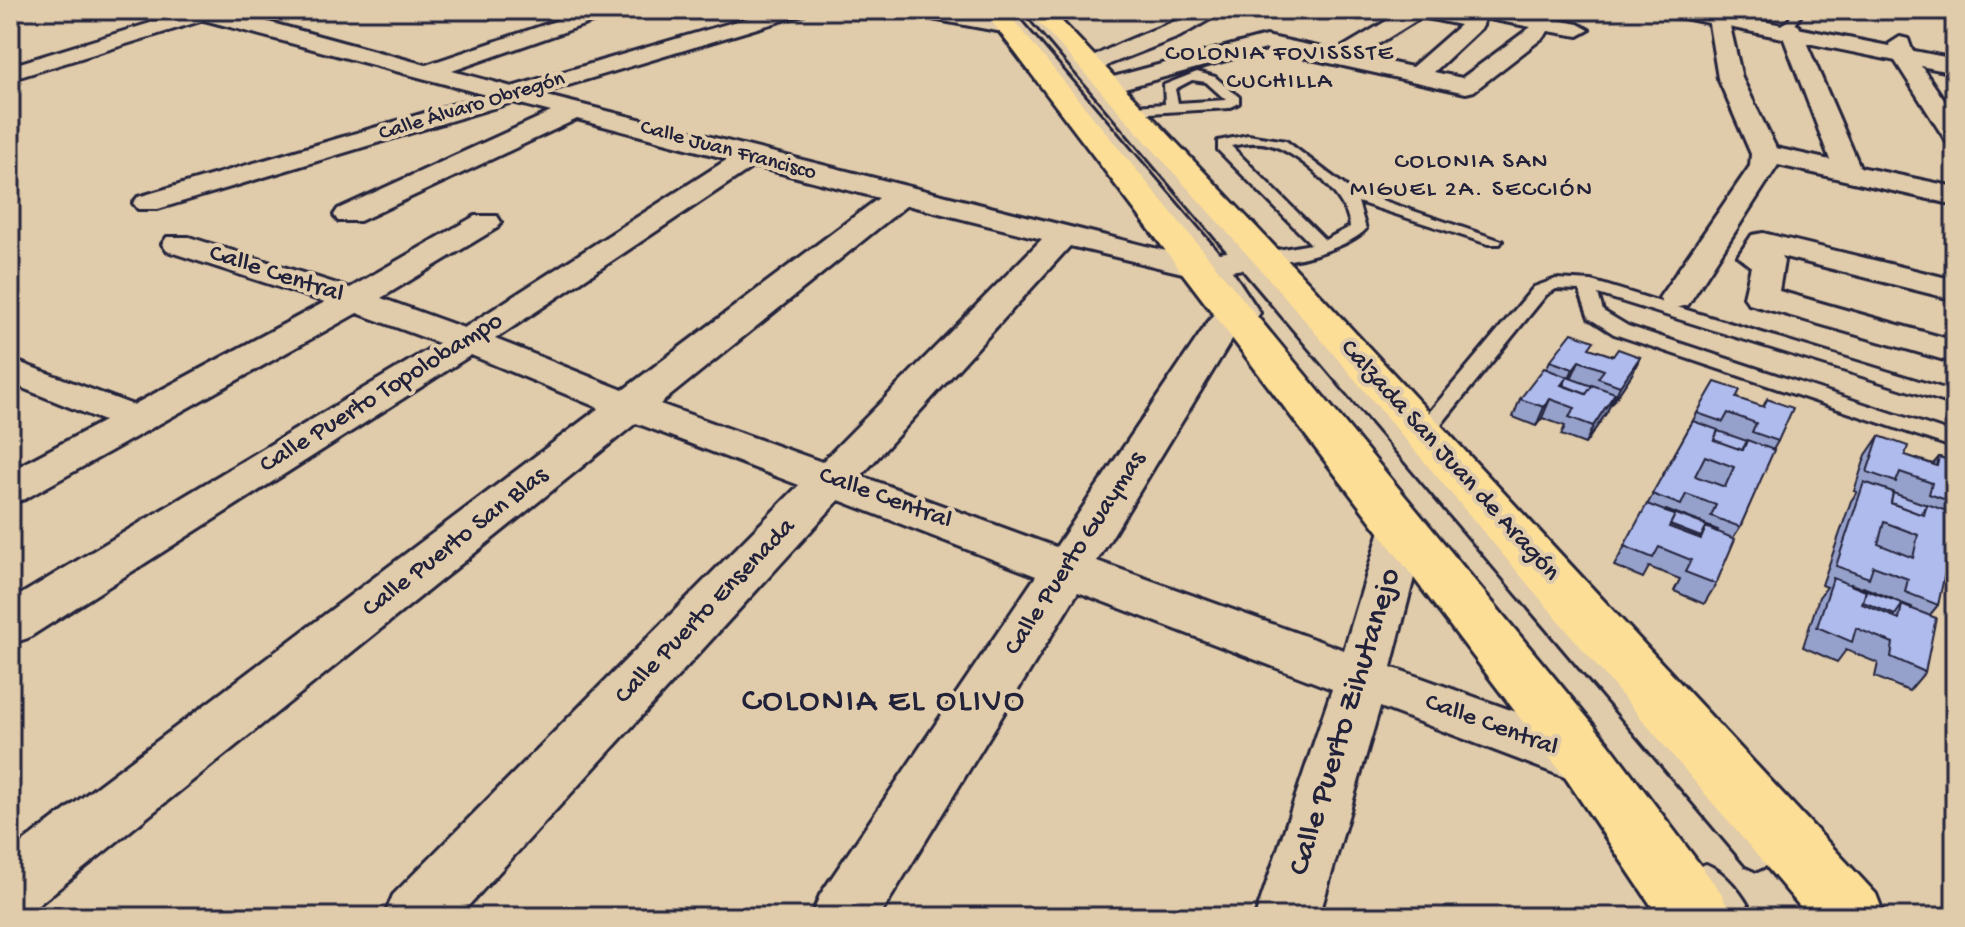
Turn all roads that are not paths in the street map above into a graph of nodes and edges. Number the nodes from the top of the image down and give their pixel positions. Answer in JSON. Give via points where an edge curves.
{"nodes":[{"id":1,"x":563,"y":10,"type":"edge"},
{"id":2,"x":797,"y":10,"type":"edge"},
{"id":3,"x":916,"y":10,"type":"edge"},
{"id":4,"x":1039,"y":10,"type":"edge"},
{"id":5,"x":1216,"y":10,"type":"edge"},
{"id":6,"x":1418,"y":10,"type":"edge"},
{"id":7,"x":1471,"y":10,"type":"edge"},
{"id":8,"x":1560,"y":10,"type":"edge"},
{"id":9,"x":1674,"y":10,"type":"edge"},
{"id":10,"x":203,"y":11,"type":"edge"},
{"id":11,"x":598,"y":13,"type":"edge"},
{"id":12,"x":1009,"y":14,"type":"edge"},
{"id":13,"x":1718,"y":18,"type":"junction"},
{"id":14,"x":1787,"y":24,"type":"edge"},
{"id":15,"x":1538,"y":32,"type":"dead end"},
{"id":16,"x":1902,"y":50,"type":"junction"},
{"id":17,"x":1955,"y":54,"type":"edge"},
{"id":18,"x":1340,"y":58,"type":"junction"},
{"id":19,"x":1955,"y":66,"type":"edge"},
{"id":20,"x":428,"y":72,"type":"junction"},
{"id":21,"x":10,"y":73,"type":"edge"},
{"id":22,"x":1417,"y":75,"type":"junction"},
{"id":23,"x":1101,"y":76,"type":"junction"},
{"id":24,"x":513,"y":95,"type":"junction"},
{"id":25,"x":1172,"y":107,"type":"junction"},
{"id":26,"x":1134,"y":110,"type":"junction"},
{"id":27,"x":575,"y":111,"type":"junction"},
{"id":28,"x":1955,"y":135,"type":"edge"},
{"id":29,"x":1765,"y":154,"type":"junction"},
{"id":30,"x":750,"y":157,"type":"junction"},
{"id":31,"x":1849,"y":173,"type":"junction"},
{"id":32,"x":1345,"y":193,"type":"junction"},
{"id":33,"x":901,"y":195,"type":"junction"},
{"id":34,"x":1955,"y":196,"type":"edge"},
{"id":35,"x":148,"y":203,"type":"dead end"},
{"id":36,"x":349,"y":215,"type":"dead end"},
{"id":37,"x":486,"y":222,"type":"dead end"},
{"id":38,"x":1062,"y":237,"type":"junction"},
{"id":39,"x":1494,"y":241,"type":"dead end"},
{"id":40,"x":178,"y":244,"type":"dead end"},
{"id":41,"x":1322,"y":246,"type":"junction"},
{"id":42,"x":1231,"y":261,"type":"junction"},
{"id":43,"x":1763,"y":270,"type":"junction"},
{"id":44,"x":1586,"y":285,"type":"junction"},
{"id":45,"x":1955,"y":290,"type":"edge"},
{"id":46,"x":1676,"y":298,"type":"dead end"},
{"id":47,"x":354,"y":300,"type":"junction"},
{"id":48,"x":1231,"y":313,"type":"junction"},
{"id":49,"x":1955,"y":320,"type":"edge"},
{"id":50,"x":468,"y":341,"type":"junction"},
{"id":51,"x":1955,"y":352,"type":"edge"},
{"id":52,"x":10,"y":370,"type":"edge"},
{"id":53,"x":1955,"y":399,"type":"edge"},
{"id":54,"x":631,"y":407,"type":"junction"},
{"id":55,"x":137,"y":420,"type":"junction"},
{"id":56,"x":1424,"y":432,"type":"junction"},
{"id":57,"x":1955,"y":441,"type":"edge"},
{"id":58,"x":832,"y":479,"type":"junction"},
{"id":59,"x":10,"y":489,"type":"edge"},
{"id":60,"x":1404,"y":527,"type":"junction"},
{"id":61,"x":1068,"y":567,"type":"junction"},
{"id":62,"x":10,"y":625,"type":"edge"},
{"id":63,"x":1362,"y":679,"type":"junction"},
{"id":64,"x":1588,"y":762,"type":"junction"},
{"id":65,"x":1637,"y":792,"type":"dead end"},
{"id":66,"x":1697,"y":867,"type":"dead end"},
{"id":67,"x":1769,"y":869,"type":"dead end"},
{"id":68,"x":10,"y":889,"type":"edge"},
{"id":69,"x":416,"y":917,"type":"edge"},
{"id":70,"x":843,"y":917,"type":"edge"},
{"id":71,"x":1287,"y":917,"type":"edge"},
{"id":72,"x":1698,"y":917,"type":"edge"},
{"id":73,"x":1737,"y":917,"type":"edge"},
{"id":74,"x":1852,"y":917,"type":"edge"}],
"edges":[{"from":1,"to":11,"type":"street"},
{"from":2,"to":24,"type":"street","name":"Calle Álvaro Obregón"},
{"from":3,"to":12,"type":"street"},
{"from":4,"to":23,"type":"main road","name":"Calzada San Juan de Aragón"},
{"from":5,"to":23,"type":"street","via":[[1102,59]]},
{"from":6,"to":18,"type":"street"},
{"from":6,"to":22,"type":"street","via":[[1476,22]]},
{"from":7,"to":8,"type":"street","via":[[1580,22]]},
{"from":9,"to":13,"type":"street"},
{"from":10,"to":20,"type":"street","name":"Calle Juan Francisco"},
{"from":10,"to":21,"type":"street"},
{"from":11,"to":20,"type":"street"},
{"from":12,"to":42,"type":"main road","name":"Calzada San Juan de Aragón"},
{"from":12,"to":42,"type":"lane"},
{"from":13,"to":14,"type":"street"},
{"from":13,"to":29,"type":"street","via":[[1730,78]]},
{"from":14,"to":16,"type":"street"},
{"from":14,"to":31,"type":"street"},
{"from":15,"to":22,"type":"street","via":[[1466,86]]},
{"from":16,"to":17,"type":"street"},
{"from":16,"to":19,"type":"street"},
{"from":16,"to":28,"type":"street"},
{"from":18,"to":22,"type":"street"},
{"from":18,"to":23,"type":"street","via":[[1266,42]]},
{"from":20,"to":24,"type":"street","name":"Calle Juan Francisco"},
{"from":23,"to":26,"type":"main road","name":"Calzada San Juan de Aragón"},
{"from":24,"to":27,"type":"street","name":"Calle Juan Francisco"},
{"from":24,"to":35,"type":"street","name":"Calle Álvaro Obregón"},
{"from":25,"to":25,"type":"lane","via":[[1229,104],[1234,100],[1209,76],[1194,74],[1168,88]]},
{"from":25,"to":26,"type":"lane"},
{"from":26,"to":42,"type":"main road","name":"Calzada San Juan de Aragón"},
{"from":27,"to":30,"type":"street","name":"Calle Juan Francisco"},
{"from":27,"to":36,"type":"street"},
{"from":29,"to":31,"type":"street"},
{"from":29,"to":46,"type":"street","via":[[1764,166]]},
{"from":30,"to":33,"type":"street","name":"Calle Juan Francisco"},
{"from":30,"to":50,"type":"street","name":"Calle Puerto Topolobampo"},
{"from":31,"to":34,"type":"street"},
{"from":32,"to":39,"type":"lane"},
{"from":32,"to":41,"type":"lane","via":[[1359,219],[1358,229]]},
{"from":32,"to":41,"type":"lane","via":[[1274,141],[1223,144]]},
{"from":33,"to":38,"type":"street","name":"Calle Juan Francisco"},
{"from":33,"to":54,"type":"street","name":"Calle Puerto San Blas"},
{"from":37,"to":47,"type":"street"},
{"from":38,"to":42,"type":"street","name":"Calle Juan Francisco"},
{"from":38,"to":58,"type":"street","name":"Calle Puerto Ensenada"},
{"from":40,"to":47,"type":"street","name":"Calle Central"},
{"from":41,"to":42,"type":"lane"},
{"from":42,"to":48,"type":"main road","name":"Calzada San Juan de Aragón"},
{"from":42,"to":56,"type":"main road","name":"Calzada San Juan de Aragón"},
{"from":42,"to":65,"type":"lane","via":[[1246,306]]},
{"from":42,"to":67,"type":"lane"},
{"from":43,"to":45,"type":"street"},
{"from":43,"to":49,"type":"street"},
{"from":43,"to":51,"type":"street"},
{"from":44,"to":53,"type":"lane"},
{"from":44,"to":56,"type":"lane","via":[[1548,284],[1540,291]]},
{"from":44,"to":57,"type":"lane","via":[[1595,314],[1621,330]]},
{"from":47,"to":50,"type":"street","name":"Calle Central"},
{"from":47,"to":55,"type":"street"},
{"from":48,"to":60,"type":"main road","name":"Calzada San Juan de Aragón"},
{"from":48,"to":61,"type":"street","name":"Calle Puerto Guaymas"},
{"from":50,"to":54,"type":"street","name":"Calle Central"},
{"from":50,"to":62,"type":"street","name":"Calle Puerto Topolobampo"},
{"from":52,"to":55,"type":"street"},
{"from":54,"to":58,"type":"street","name":"Calle Central"},
{"from":54,"to":68,"type":"street","name":"Calle Puerto San Blas"},
{"from":55,"to":59,"type":"street"},
{"from":56,"to":74,"type":"main road","name":"Calzada San Juan de Aragón"},
{"from":58,"to":61,"type":"street","name":"Calle Central"},
{"from":58,"to":69,"type":"street","name":"Calle Puerto Ensenada"},
{"from":60,"to":63,"type":"street","name":"Calle Puerto Zihutanejo"},
{"from":60,"to":64,"type":"main road","name":"Calzada San Juan de Aragón"},
{"from":61,"to":63,"type":"street","name":"Calle Central"},
{"from":61,"to":70,"type":"street","name":"Calle Puerto Guaymas"},
{"from":63,"to":64,"type":"street","name":"Calle Central"},
{"from":63,"to":71,"type":"street","name":"Calle Puerto Zihutanejo"},
{"from":64,"to":72,"type":"main road","name":"Calzada San Juan de Aragón"},
{"from":66,"to":73,"type":"lane"}]}
